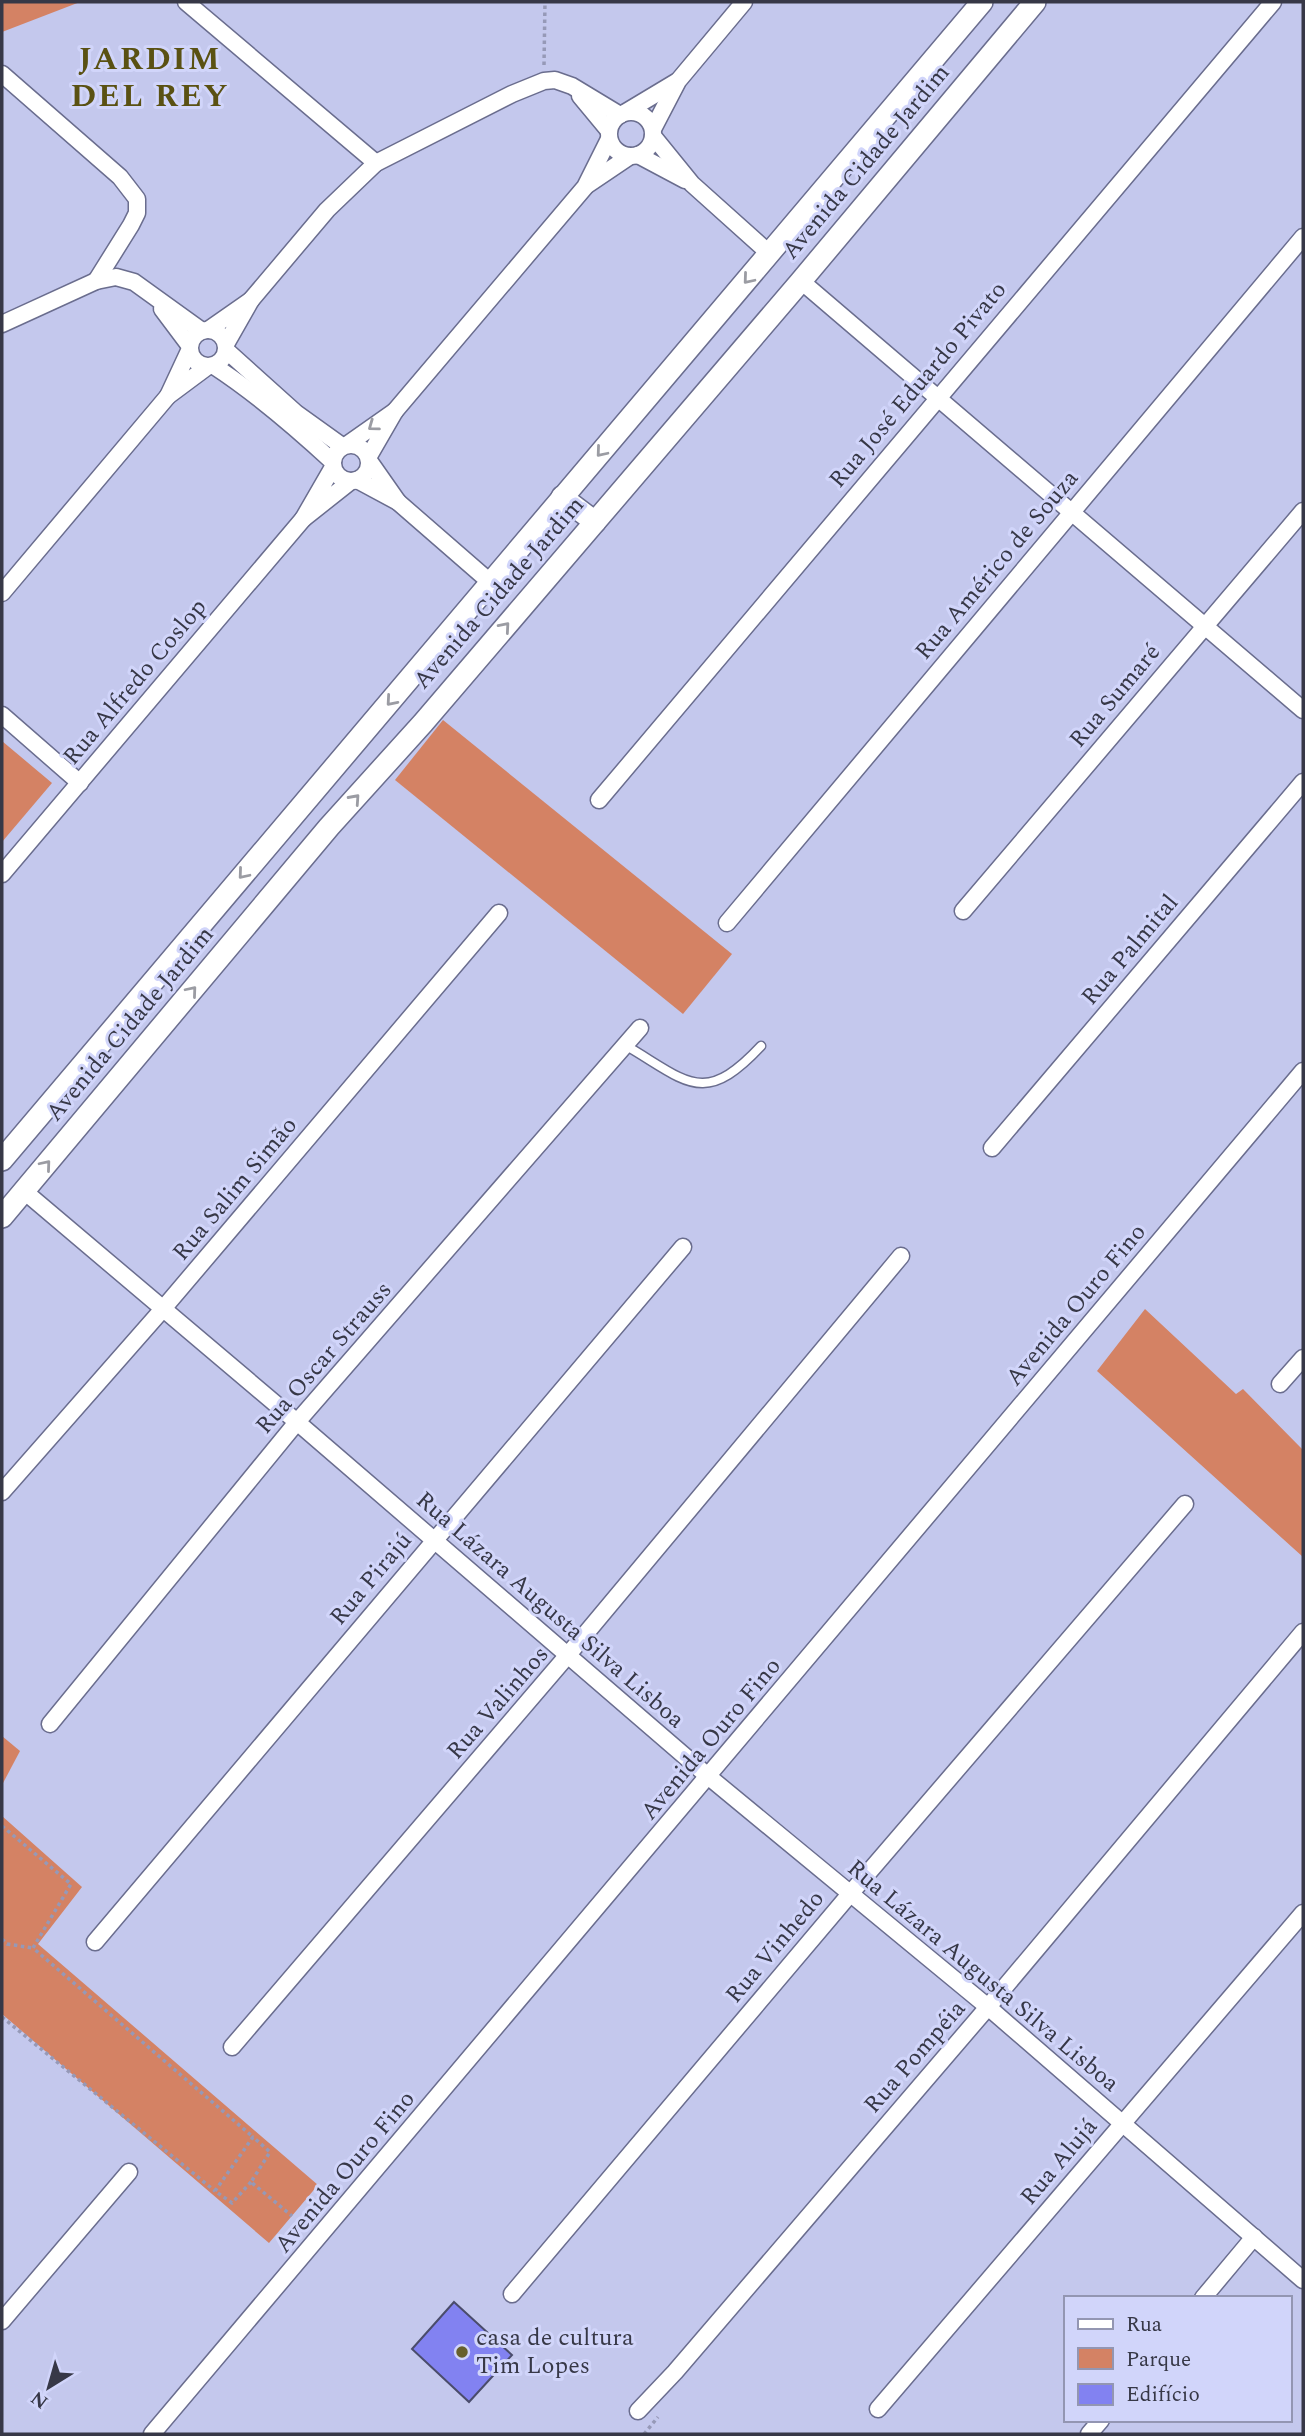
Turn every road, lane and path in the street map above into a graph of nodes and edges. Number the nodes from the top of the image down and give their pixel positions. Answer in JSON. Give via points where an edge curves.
{"nodes":[{"id":1,"x":186,"y":2,"type":"edge"},
{"id":2,"x":545,"y":2,"type":"edge"},
{"id":3,"x":744,"y":2,"type":"edge"},
{"id":4,"x":982,"y":2,"type":"edge"},
{"id":5,"x":1035,"y":2,"type":"edge"},
{"id":6,"x":1272,"y":2,"type":"edge"},
{"id":7,"x":2,"y":74,"type":"edge"},
{"id":8,"x":678,"y":80,"type":"junction"},
{"id":9,"x":544,"y":81,"type":"junction"},
{"id":10,"x":572,"y":86,"type":"junction"},
{"id":11,"x":623,"y":114,"type":"junction"},
{"id":12,"x":653,"y":133,"type":"junction"},
{"id":13,"x":609,"y":135,"type":"junction"},
{"id":14,"x":634,"y":155,"type":"junction"},
{"id":15,"x":376,"y":163,"type":"junction"},
{"id":16,"x":692,"y":184,"type":"junction"},
{"id":17,"x":585,"y":187,"type":"junction"},
{"id":18,"x":1303,"y":237,"type":"edge"},
{"id":19,"x":770,"y":254,"type":"junction"},
{"id":20,"x":96,"y":281,"type":"junction"},
{"id":21,"x":800,"y":281,"type":"junction"},
{"id":22,"x":154,"y":298,"type":"junction"},
{"id":23,"x":251,"y":300,"type":"junction"},
{"id":24,"x":3,"y":321,"type":"edge"},
{"id":25,"x":205,"y":330,"type":"junction"},
{"id":26,"x":226,"y":347,"type":"junction"},
{"id":27,"x":189,"y":348,"type":"junction"},
{"id":28,"x":211,"y":366,"type":"junction"},
{"id":29,"x":251,"y":383,"type":"junction"},
{"id":30,"x":167,"y":396,"type":"junction"},
{"id":31,"x":937,"y":397,"type":"junction"},
{"id":32,"x":396,"y":411,"type":"junction"},
{"id":33,"x":293,"y":418,"type":"junction"},
{"id":34,"x":345,"y":445,"type":"junction"},
{"id":35,"x":369,"y":459,"type":"junction"},
{"id":36,"x":333,"y":464,"type":"junction"},
{"id":37,"x":354,"y":481,"type":"junction"},
{"id":38,"x":562,"y":497,"type":"junction"},
{"id":39,"x":398,"y":502,"type":"junction"},
{"id":40,"x":1072,"y":511,"type":"junction"},
{"id":41,"x":1303,"y":511,"type":"edge"},
{"id":42,"x":303,"y":519,"type":"junction"},
{"id":43,"x":595,"y":522,"type":"junction"},
{"id":44,"x":490,"y":582,"type":"junction"},
{"id":45,"x":2,"y":593,"type":"edge"},
{"id":46,"x":1204,"y":627,"type":"junction"},
{"id":47,"x":1303,"y":710,"type":"edge"},
{"id":48,"x":2,"y":715,"type":"edge"},
{"id":49,"x":1303,"y":782,"type":"edge"},
{"id":50,"x":80,"y":783,"type":"junction"},
{"id":51,"x":599,"y":800,"type":"dead end"},
{"id":52,"x":301,"y":806,"type":"junction"},
{"id":53,"x":329,"y":827,"type":"junction"},
{"id":54,"x":2,"y":874,"type":"edge"},
{"id":55,"x":963,"y":911,"type":"dead end"},
{"id":56,"x":499,"y":913,"type":"dead end"},
{"id":57,"x":727,"y":923,"type":"dead end"},
{"id":58,"x":640,"y":1028,"type":"dead end"},
{"id":59,"x":625,"y":1045,"type":"junction"},
{"id":60,"x":761,"y":1046,"type":"dead end"},
{"id":61,"x":1303,"y":1071,"type":"edge"},
{"id":62,"x":992,"y":1148,"type":"dead end"},
{"id":63,"x":2,"y":1160,"type":"edge"},
{"id":64,"x":24,"y":1191,"type":"junction"},
{"id":65,"x":2,"y":1217,"type":"edge"},
{"id":66,"x":683,"y":1247,"type":"dead end"},
{"id":67,"x":901,"y":1256,"type":"dead end"},
{"id":68,"x":162,"y":1310,"type":"junction"},
{"id":69,"x":1303,"y":1358,"type":"edge"},
{"id":70,"x":1280,"y":1384,"type":"dead end"},
{"id":71,"x":297,"y":1422,"type":"junction"},
{"id":72,"x":2,"y":1492,"type":"edge"},
{"id":73,"x":1185,"y":1504,"type":"dead end"},
{"id":74,"x":434,"y":1540,"type":"junction"},
{"id":75,"x":1303,"y":1632,"type":"edge"},
{"id":76,"x":567,"y":1657,"type":"junction"},
{"id":77,"x":50,"y":1724,"type":"dead end"},
{"id":78,"x":709,"y":1777,"type":"junction"},
{"id":79,"x":2,"y":1826,"type":"edge"},
{"id":80,"x":850,"y":1894,"type":"junction"},
{"id":81,"x":1303,"y":1913,"type":"edge"},
{"id":82,"x":2,"y":1939,"type":"edge"},
{"id":83,"x":95,"y":1942,"type":"dead end"},
{"id":84,"x":33,"y":1948,"type":"junction"},
{"id":85,"x":988,"y":2007,"type":"junction"},
{"id":86,"x":2,"y":2017,"type":"edge"},
{"id":87,"x":232,"y":2047,"type":"dead end"},
{"id":88,"x":1122,"y":2123,"type":"junction"},
{"id":89,"x":253,"y":2137,"type":"junction"},
{"id":90,"x":129,"y":2172,"type":"dead end"},
{"id":91,"x":251,"y":2182,"type":"junction"},
{"id":92,"x":215,"y":2192,"type":"junction"},
{"id":93,"x":292,"y":2216,"type":"dead end"},
{"id":94,"x":1254,"y":2238,"type":"junction"},
{"id":95,"x":1303,"y":2280,"type":"edge"},
{"id":96,"x":512,"y":2294,"type":"dead end"},
{"id":97,"x":1205,"y":2296,"type":"edge"},
{"id":98,"x":2,"y":2321,"type":"edge"},
{"id":99,"x":878,"y":2409,"type":"dead end"},
{"id":100,"x":638,"y":2411,"type":"dead end"},
{"id":101,"x":152,"y":2434,"type":"edge"}],
"edges":[{"from":1,"to":15,"type":"street"},
{"from":2,"to":9,"type":"path"},
{"from":3,"to":8,"type":"street"},
{"from":4,"to":19,"type":"main road","name":"Avenida Cidade Jardim"},
{"from":5,"to":21,"type":"main road","name":"Avenida Cidade Jardim"},
{"from":6,"to":31,"type":"street","name":"Rua José Eduardo Pivato"},
{"from":7,"to":20,"type":"street","via":[[120,177],[137,199],[138,213]]},
{"from":8,"to":11,"type":"street"},
{"from":8,"to":12,"type":"street"},
{"from":9,"to":10,"type":"street","via":[[555,79]]},
{"from":9,"to":15,"type":"street"},
{"from":10,"to":11,"type":"street"},
{"from":10,"to":13,"type":"street"},
{"from":11,"to":12,"type":"street","via":[[646,117]]},
{"from":11,"to":13,"type":"street","via":[[611,125]]},
{"from":12,"to":14,"type":"street","via":[[648,148]]},
{"from":12,"to":16,"type":"street"},
{"from":13,"to":14,"type":"street","via":[[617,151]]},
{"from":13,"to":17,"type":"street"},
{"from":14,"to":16,"type":"street"},
{"from":14,"to":17,"type":"street"},
{"from":15,"to":23,"type":"street","via":[[327,210]]},
{"from":16,"to":19,"type":"street"},
{"from":17,"to":32,"type":"street"},
{"from":18,"to":40,"type":"street","name":"Rua Américo de Souza"},
{"from":19,"to":38,"type":"main road","name":"Avenida Cidade Jardim","one_way":true},
{"from":20,"to":22,"type":"street","via":[[116,277],[134,282]]},
{"from":20,"to":24,"type":"street"},
{"from":21,"to":31,"type":"street"},
{"from":21,"to":43,"type":"main road","name":"Avenida Cidade Jardim"},
{"from":22,"to":25,"type":"street"},
{"from":22,"to":27,"type":"street"},
{"from":23,"to":25,"type":"street"},
{"from":23,"to":26,"type":"street"},
{"from":25,"to":26,"type":"street","via":[[219,334]]},
{"from":25,"to":27,"type":"street","via":[[194,336]]},
{"from":26,"to":28,"type":"street","via":[[222,360]]},
{"from":26,"to":29,"type":"street"},
{"from":27,"to":28,"type":"street","via":[[196,363]]},
{"from":27,"to":30,"type":"street"},
{"from":28,"to":29,"type":"street"},
{"from":28,"to":30,"type":"street"},
{"from":29,"to":33,"type":"street"},
{"from":30,"to":45,"type":"street"},
{"from":31,"to":40,"type":"street"},
{"from":31,"to":51,"type":"street","name":"Rua José Eduardo Pivato"},
{"from":32,"to":34,"type":"street","one_way":true},
{"from":32,"to":35,"type":"street"},
{"from":33,"to":34,"type":"street"},
{"from":33,"to":36,"type":"street"},
{"from":34,"to":35,"type":"street","via":[[361,447]]},
{"from":34,"to":36,"type":"street","via":[[335,453]]},
{"from":35,"to":37,"type":"street","via":[[367,473]]},
{"from":35,"to":39,"type":"street"},
{"from":36,"to":37,"type":"street","via":[[340,477]]},
{"from":36,"to":42,"type":"street","name":"Rua Alfredo Coslop"},
{"from":37,"to":39,"type":"street"},
{"from":37,"to":42,"type":"street","name":"Rua Alfredo Coslop"},
{"from":38,"to":43,"type":"main road"},
{"from":38,"to":44,"type":"main road","name":"Avenida Cidade Jardim"},
{"from":39,"to":44,"type":"street"},
{"from":40,"to":46,"type":"street"},
{"from":40,"to":57,"type":"street","name":"Rua Américo de Souza"},
{"from":41,"to":46,"type":"street","name":"Rua Sumaré"},
{"from":42,"to":50,"type":"street","name":"Rua Alfredo Coslop"},
{"from":53,"to":43,"type":"main road","name":"Avenida Cidade Jardim","one_way":true},
{"from":44,"to":52,"type":"main road","name":"Avenida Cidade Jardim","one_way":true},
{"from":46,"to":47,"type":"street"},
{"from":46,"to":55,"type":"street","name":"Rua Sumaré"},
{"from":48,"to":50,"type":"street"},
{"from":49,"to":62,"type":"street","name":"Rua Palmital"},
{"from":50,"to":54,"type":"street","name":"Rua Alfredo Coslop"},
{"from":52,"to":53,"type":"main road"},
{"from":52,"to":63,"type":"main road","name":"Avenida Cidade Jardim","one_way":true},
{"from":64,"to":53,"type":"main road","name":"Avenida Cidade Jardim","one_way":true},
{"from":56,"to":68,"type":"street","name":"Rua Salim Simão"},
{"from":58,"to":59,"type":"street","name":"Rua Oscar Strauss"},
{"from":59,"to":60,"type":"lane","via":[[685,1081],[709,1084],[741,1068]]},
{"from":59,"to":71,"type":"street","name":"Rua Oscar Strauss"},
{"from":61,"to":78,"type":"street","name":"Avenida Ouro Fino"},
{"from":64,"to":65,"type":"main road","name":"Avenida Cidade Jardim"},
{"from":64,"to":68,"type":"street","name":"Rua Lázara Augusta Silva Lisboa"},
{"from":66,"to":74,"type":"street","name":"Rua Pirajú"},
{"from":67,"to":76,"type":"street","name":"Rua Valinhos"},
{"from":68,"to":71,"type":"street","name":"Rua Lázara Augusta Silva Lisboa"},
{"from":68,"to":72,"type":"street","name":"Rua Salim Simão"},
{"from":69,"to":70,"type":"street"},
{"from":71,"to":74,"type":"street","name":"Rua Lázara Augusta Silva Lisboa"},
{"from":71,"to":77,"type":"street","name":"Rua Oscar Strauss"},
{"from":73,"to":80,"type":"street","name":"Rua Vinhedo"},
{"from":74,"to":76,"type":"street","name":"Rua Lázara Augusta Silva Lisboa"},
{"from":74,"to":83,"type":"street","name":"Rua Pirajú"},
{"from":75,"to":85,"type":"street","name":"Rua Pompéia"},
{"from":76,"to":78,"type":"street","name":"Rua Lázara Augusta Silva Lisboa"},
{"from":76,"to":87,"type":"street","name":"Rua Valinhos"},
{"from":78,"to":80,"type":"street","name":"Rua Lázara Augusta Silva Lisboa"},
{"from":78,"to":101,"type":"street","name":"Avenida Ouro Fino"},
{"from":79,"to":84,"type":"path","via":[[71,1884]]},
{"from":80,"to":85,"type":"street","name":"Rua Lázara Augusta Silva Lisboa"},
{"from":80,"to":96,"type":"street","name":"Rua Vinhedo"},
{"from":81,"to":88,"type":"street","name":"Rua Alujá"},
{"from":82,"to":84,"type":"path"},
{"from":84,"to":89,"type":"path"},
{"from":85,"to":88,"type":"street","name":"Rua Lázara Augusta Silva Lisboa"},
{"from":85,"to":100,"type":"street","name":"Rua Pompéia"},
{"from":86,"to":92,"type":"path"},
{"from":88,"to":94,"type":"street","name":"Rua Lázara Augusta Silva Lisboa"},
{"from":88,"to":99,"type":"street","name":"Rua Alujá"},
{"from":89,"to":91,"type":"path","via":[[270,2152]]},
{"from":89,"to":92,"type":"path"},
{"from":90,"to":98,"type":"street"},
{"from":91,"to":92,"type":"path","via":[[232,2203]]},
{"from":91,"to":93,"type":"path"},
{"from":94,"to":95,"type":"street","name":"Rua Lázara Augusta Silva Lisboa"},
{"from":94,"to":97,"type":"street"}]}
